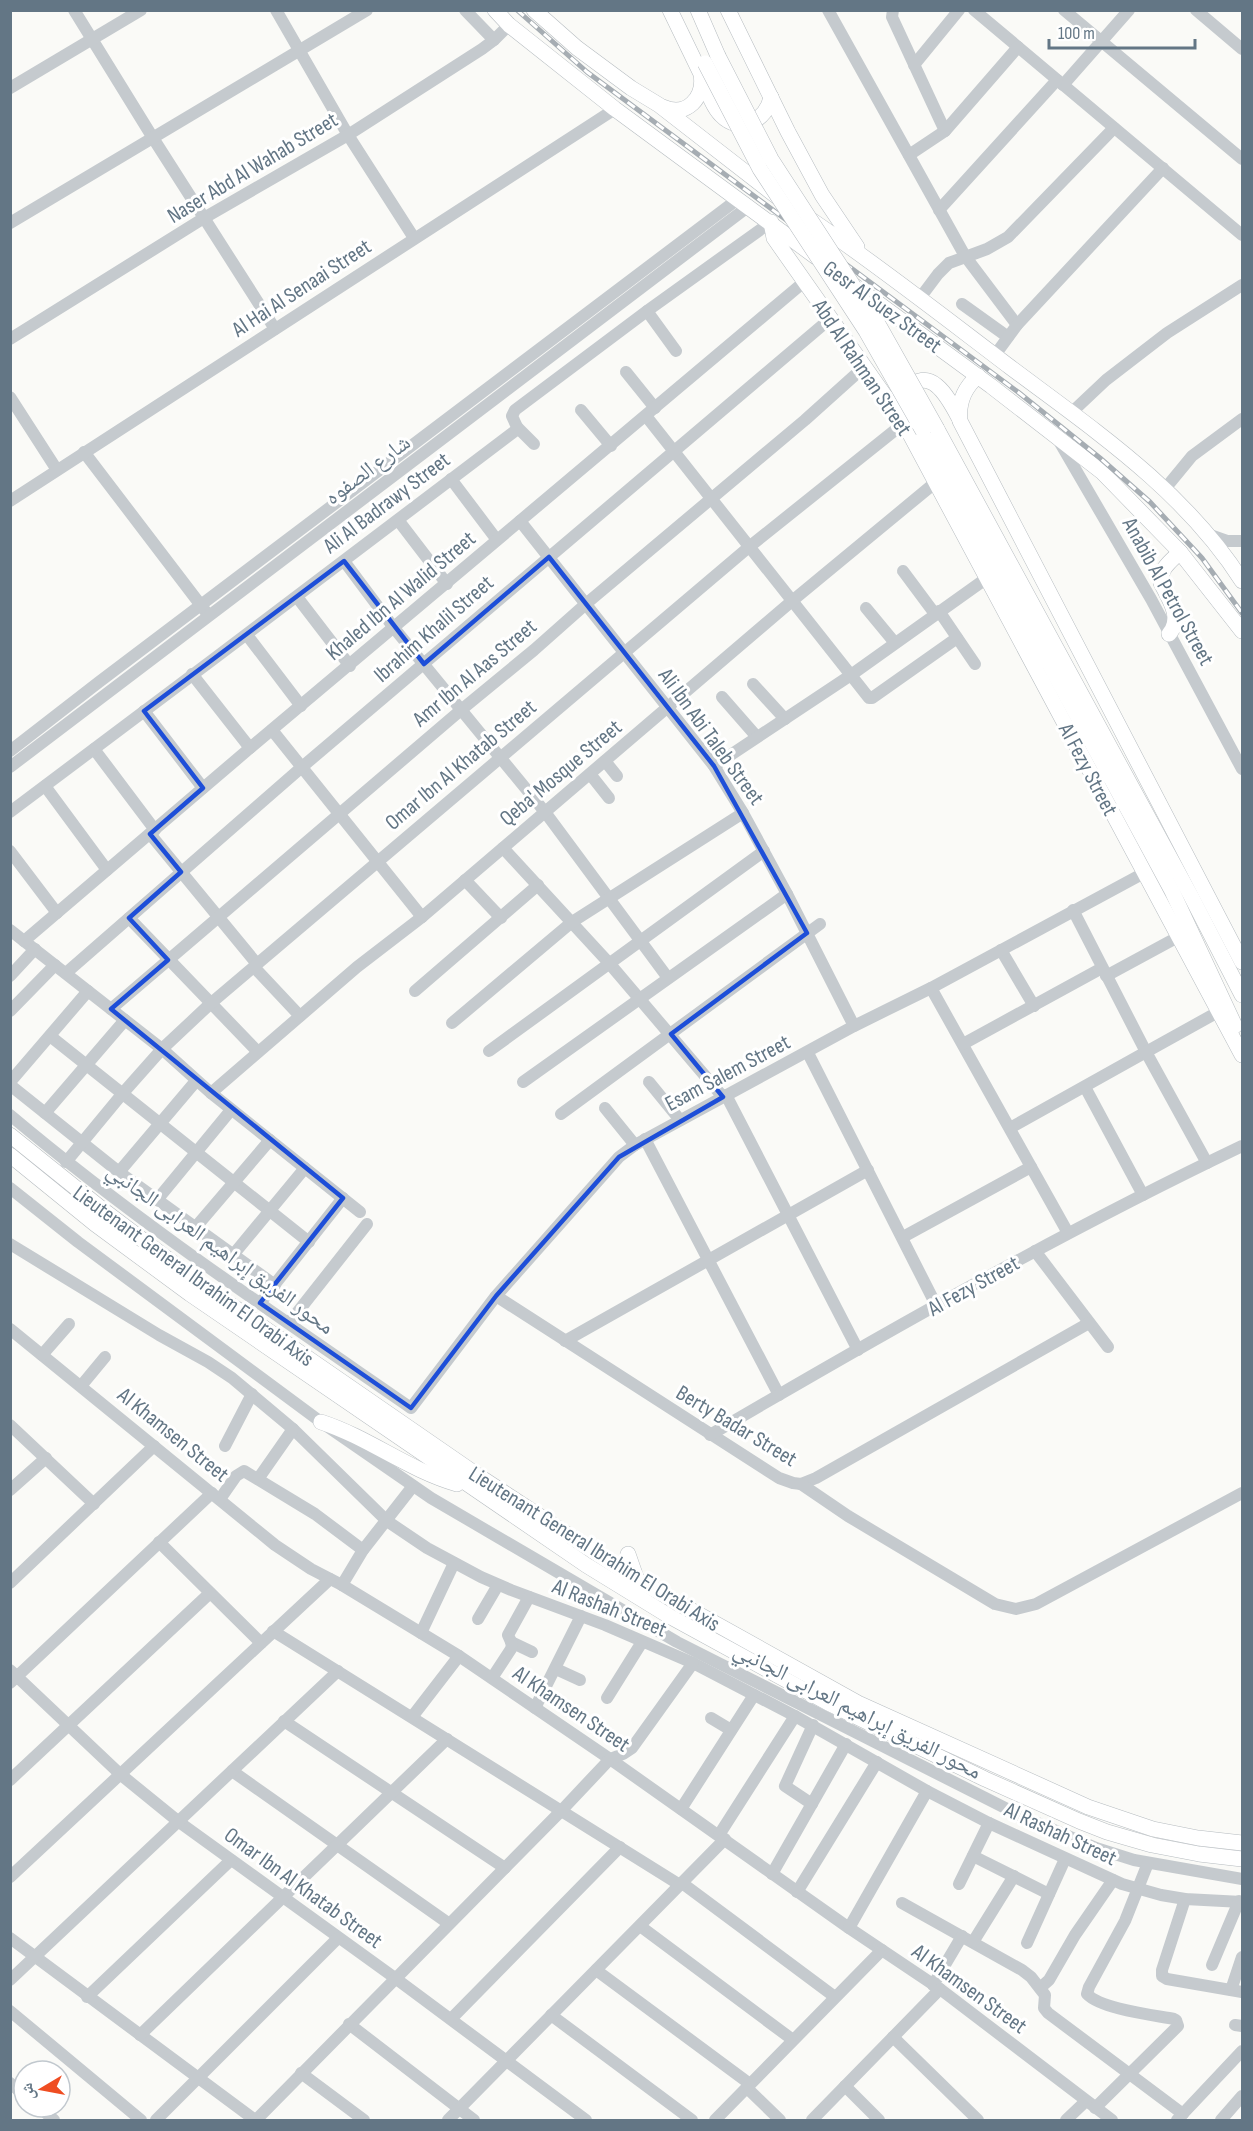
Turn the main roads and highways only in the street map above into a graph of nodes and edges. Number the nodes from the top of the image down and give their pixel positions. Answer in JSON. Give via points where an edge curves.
{"nodes":[{"id":1,"x":495,"y":10,"type":"edge"},
{"id":2,"x":534,"y":10,"type":"edge"},
{"id":3,"x":670,"y":10,"type":"edge"},
{"id":4,"x":682,"y":10,"type":"edge"},
{"id":5,"x":698,"y":10,"type":"edge"},
{"id":6,"x":728,"y":10,"type":"edge"},
{"id":7,"x":577,"y":48,"type":"junction"},
{"id":8,"x":708,"y":65,"type":"junction"},
{"id":9,"x":562,"y":67,"type":"junction"},
{"id":10,"x":771,"y":97,"type":"junction"},
{"id":11,"x":660,"y":105,"type":"junction"},
{"id":12,"x":771,"y":222,"type":"junction"},
{"id":13,"x":862,"y":254,"type":"junction"},
{"id":14,"x":978,"y":376,"type":"junction"},
{"id":15,"x":960,"y":421,"type":"junction"},
{"id":16,"x":904,"y":423,"type":"junction"},
{"id":17,"x":930,"y":430,"type":"junction"},
{"id":18,"x":936,"y":482,"type":"joint"},
{"id":19,"x":1180,"y":552,"type":"junction"},
{"id":20,"x":1242,"y":581,"type":"edge"},
{"id":21,"x":1242,"y":631,"type":"edge"},
{"id":22,"x":1169,"y":634,"type":"road end"},
{"id":23,"x":1242,"y":962,"type":"edge"},
{"id":24,"x":1242,"y":995,"type":"edge"},
{"id":25,"x":1240,"y":1051,"type":"edge"},
{"id":26,"x":10,"y":1135,"type":"edge"},
{"id":27,"x":10,"y":1155,"type":"edge"},
{"id":28,"x":321,"y":1422,"type":"road end"},
{"id":29,"x":470,"y":1486,"type":"junction"},
{"id":30,"x":628,"y":1554,"type":"dead end"},
{"id":31,"x":637,"y":1580,"type":"junction"},
{"id":32,"x":1242,"y":1843,"type":"edge"},
{"id":33,"x":1242,"y":1858,"type":"edge"}],
"edges":[{"from":1,"to":9,"type":"main road","name":"Gesr Al Suez Street"},
{"from":2,"to":7,"type":"main road","name":"Gesr Al Suez Street"},
{"from":3,"to":8,"type":"main road"},
{"from":4,"to":8,"type":"main road"},
{"from":5,"to":8,"type":"main road"},
{"from":6,"to":10,"type":"main road"},
{"from":7,"to":9,"type":"main road","via":[[572,61]]},
{"from":7,"to":11,"type":"main road","name":"Gesr Al Suez Street"},
{"from":8,"to":10,"type":"main road","via":[[716,109],[724,118],[734,123],[756,121],[765,113]]},
{"from":8,"to":11,"type":"main road","via":[[701,91],[692,105],[676,110]]},
{"from":8,"to":17,"type":"main road","bridge":true,"via":[[878,324]]},
{"from":9,"to":12,"type":"main road","name":"Gesr Al Suez Street"},
{"from":10,"to":13,"type":"main road","via":[[822,195]]},
{"from":11,"to":13,"type":"main road","name":"Gesr Al Suez Street","via":[[763,187]]},
{"from":12,"to":14,"type":"main road","name":"Gesr Al Suez Street"},
{"from":12,"to":16,"type":"main road","name":"Abd Al Rahman Street","via":[[774,238]]},
{"from":13,"to":20,"type":"main road","name":"Gesr Al Suez Street","via":[[1140,467],[1210,535]]},
{"from":14,"to":15,"type":"main road","via":[[964,392]]},
{"from":14,"to":19,"type":"main road","name":"Gesr Al Suez Street","via":[[1102,472]]},
{"from":15,"to":16,"type":"main road","via":[[943,389],[925,381],[903,392],[899,411]]},
{"from":15,"to":23,"type":"main road"},
{"from":16,"to":18,"type":"main road","name":"Abd Al Rahman Street"},
{"from":17,"to":24,"type":"main road","via":[[1186,886]]},
{"from":17,"to":25,"type":"main road","via":[[1172,891],[1230,1011]]},
{"from":18,"to":25,"type":"main road","name":"Al Fezy Street"},
{"from":19,"to":21,"type":"main road","name":"Gesr Al Suez Street"},
{"from":19,"to":22,"type":"main road","via":[[1164,568],[1161,578],[1175,615],[1175,625]]},
{"from":26,"to":31,"type":"main road","name":"Lieutenant General Ibrahim El Orabi Axis","via":[[62,1168],[193,1278],[288,1346]]},
{"from":27,"to":29,"type":"main road","name":"Lieutenant General Ibrahim El Orabi Axis","via":[[190,1294]]},
{"from":28,"to":29,"type":"main road","via":[[371,1442],[418,1470]]},
{"from":29,"to":33,"type":"main road","name":"Lieutenant General Ibrahim El Orabi Axis","via":[[669,1616],[799,1689],[963,1769],[1118,1835],[1175,1850]]},
{"from":30,"to":31,"type":"main road"},
{"from":31,"to":32,"type":"main road","name":"Lieutenant General Ibrahim El Orabi Axis","via":[[858,1703],[1088,1807],[1153,1829]]}]}
